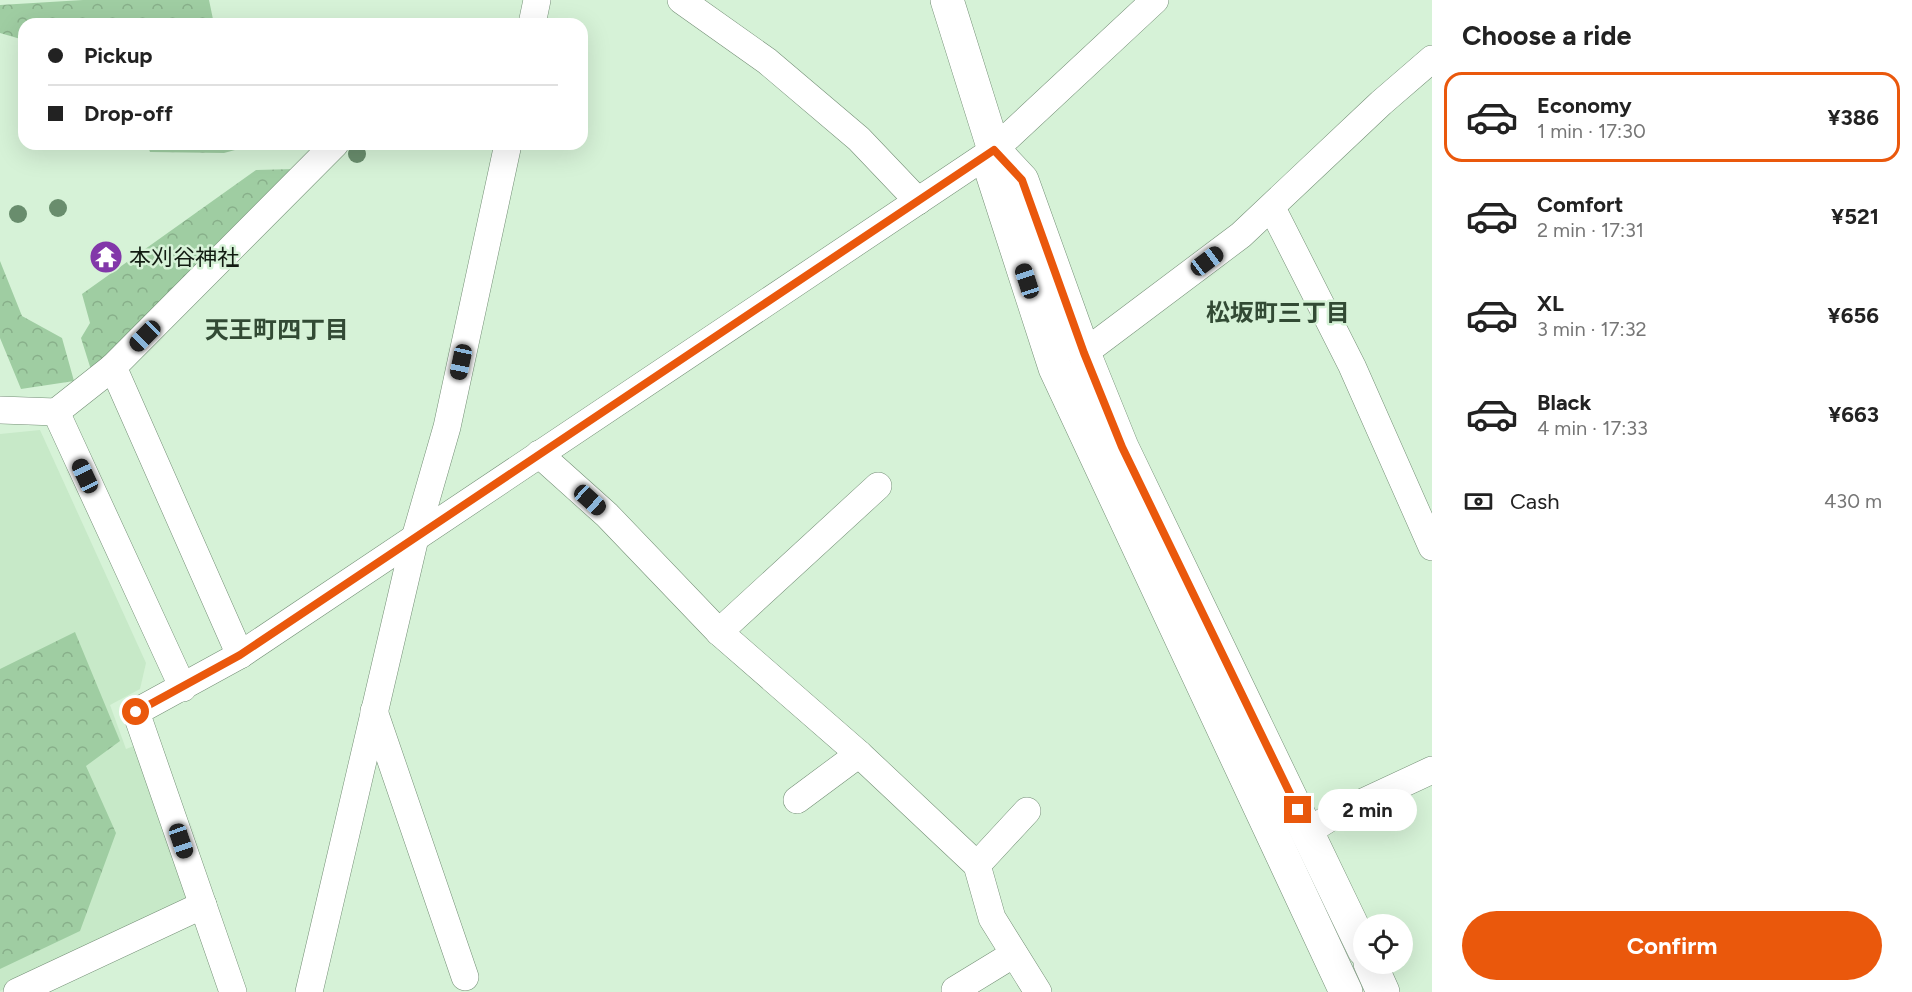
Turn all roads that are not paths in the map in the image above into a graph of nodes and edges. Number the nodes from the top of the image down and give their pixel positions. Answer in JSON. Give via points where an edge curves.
{"nodes":[{"id":1,"x":537,"y":0,"type":"edge"},
{"id":2,"x":681,"y":0,"type":"edge"},
{"id":3,"x":947,"y":0,"type":"edge"},
{"id":4,"x":1155,"y":0,"type":"edge"},
{"id":5,"x":533,"y":18,"type":"edge"},
{"id":6,"x":1432,"y":59,"type":"edge"},
{"id":7,"x":329,"y":150,"type":"edge"},
{"id":8,"x":506,"y":150,"type":"edge"},
{"id":9,"x":994,"y":150,"type":"junction"},
{"id":10,"x":918,"y":201,"type":"junction"},
{"id":11,"x":1272,"y":208,"type":"junction"},
{"id":12,"x":1084,"y":353,"type":"junction"},
{"id":13,"x":113,"y":368,"type":"junction"},
{"id":14,"x":0,"y":410,"type":"edge"},
{"id":15,"x":56,"y":412,"type":"junction"},
{"id":16,"x":539,"y":454,"type":"junction"},
{"id":17,"x":878,"y":486,"type":"dead end"},
{"id":18,"x":415,"y":538,"type":"junction"},
{"id":19,"x":1432,"y":547,"type":"edge"},
{"id":20,"x":719,"y":632,"type":"junction"},
{"id":21,"x":240,"y":655,"type":"junction"},
{"id":22,"x":183,"y":688,"type":"junction"},
{"id":23,"x":374,"y":711,"type":"junction"},
{"id":24,"x":859,"y":754,"type":"junction"},
{"id":25,"x":1432,"y":770,"type":"edge"},
{"id":26,"x":796,"y":800,"type":"dead end"},
{"id":27,"x":1027,"y":811,"type":"dead end"},
{"id":28,"x":1309,"y":831,"type":"junction"},
{"id":29,"x":976,"y":866,"type":"junction"},
{"id":30,"x":203,"y":905,"type":"junction"},
{"id":31,"x":1353,"y":926,"type":"edge"},
{"id":32,"x":1014,"y":954,"type":"junction"},
{"id":33,"x":1375,"y":974,"type":"edge"},
{"id":34,"x":465,"y":977,"type":"dead end"},
{"id":35,"x":955,"y":990,"type":"dead end"},
{"id":36,"x":17,"y":992,"type":"edge"},
{"id":37,"x":233,"y":992,"type":"edge"},
{"id":38,"x":309,"y":992,"type":"edge"},
{"id":39,"x":1038,"y":992,"type":"edge"},
{"id":40,"x":1346,"y":992,"type":"edge"},
{"id":41,"x":1383,"y":992,"type":"edge"}],
"edges":[{"from":1,"to":5,"type":"street"},
{"from":2,"to":10,"type":"street","via":[[767,62],[842,125]]},
{"from":3,"to":9,"type":"street"},
{"from":4,"to":9,"type":"street"},
{"from":6,"to":11,"type":"street"},
{"from":7,"to":13,"type":"street"},
{"from":8,"to":18,"type":"street","via":[[447,427]]},
{"from":9,"to":10,"type":"street"},
{"from":9,"to":12,"type":"street","via":[[1022,180]]},
{"from":9,"to":40,"type":"street","via":[[992,173],[1055,368]]},
{"from":10,"to":16,"type":"street"},
{"from":11,"to":12,"type":"street"},
{"from":11,"to":19,"type":"street","via":[[1352,366]]},
{"from":12,"to":28,"type":"street","via":[[1122,447]]},
{"from":13,"to":15,"type":"street"},
{"from":13,"to":21,"type":"street"},
{"from":14,"to":15,"type":"street"},
{"from":15,"to":22,"type":"street"},
{"from":16,"to":18,"type":"street"},
{"from":16,"to":20,"type":"street","via":[[608,515]]},
{"from":17,"to":20,"type":"street"},
{"from":18,"to":21,"type":"street"},
{"from":18,"to":23,"type":"street"},
{"from":20,"to":24,"type":"street"},
{"from":21,"to":22,"type":"street"},
{"from":22,"to":30,"type":"street","via":[[136,712]]},
{"from":23,"to":34,"type":"street"},
{"from":23,"to":38,"type":"street"},
{"from":24,"to":26,"type":"street"},
{"from":24,"to":29,"type":"street"},
{"from":25,"to":28,"type":"street"},
{"from":27,"to":29,"type":"street"},
{"from":28,"to":31,"type":"street"},
{"from":29,"to":32,"type":"street","via":[[992,918]]},
{"from":30,"to":36,"type":"street"},
{"from":30,"to":37,"type":"street"},
{"from":32,"to":35,"type":"street"},
{"from":32,"to":39,"type":"street"},
{"from":33,"to":41,"type":"street"}]}
